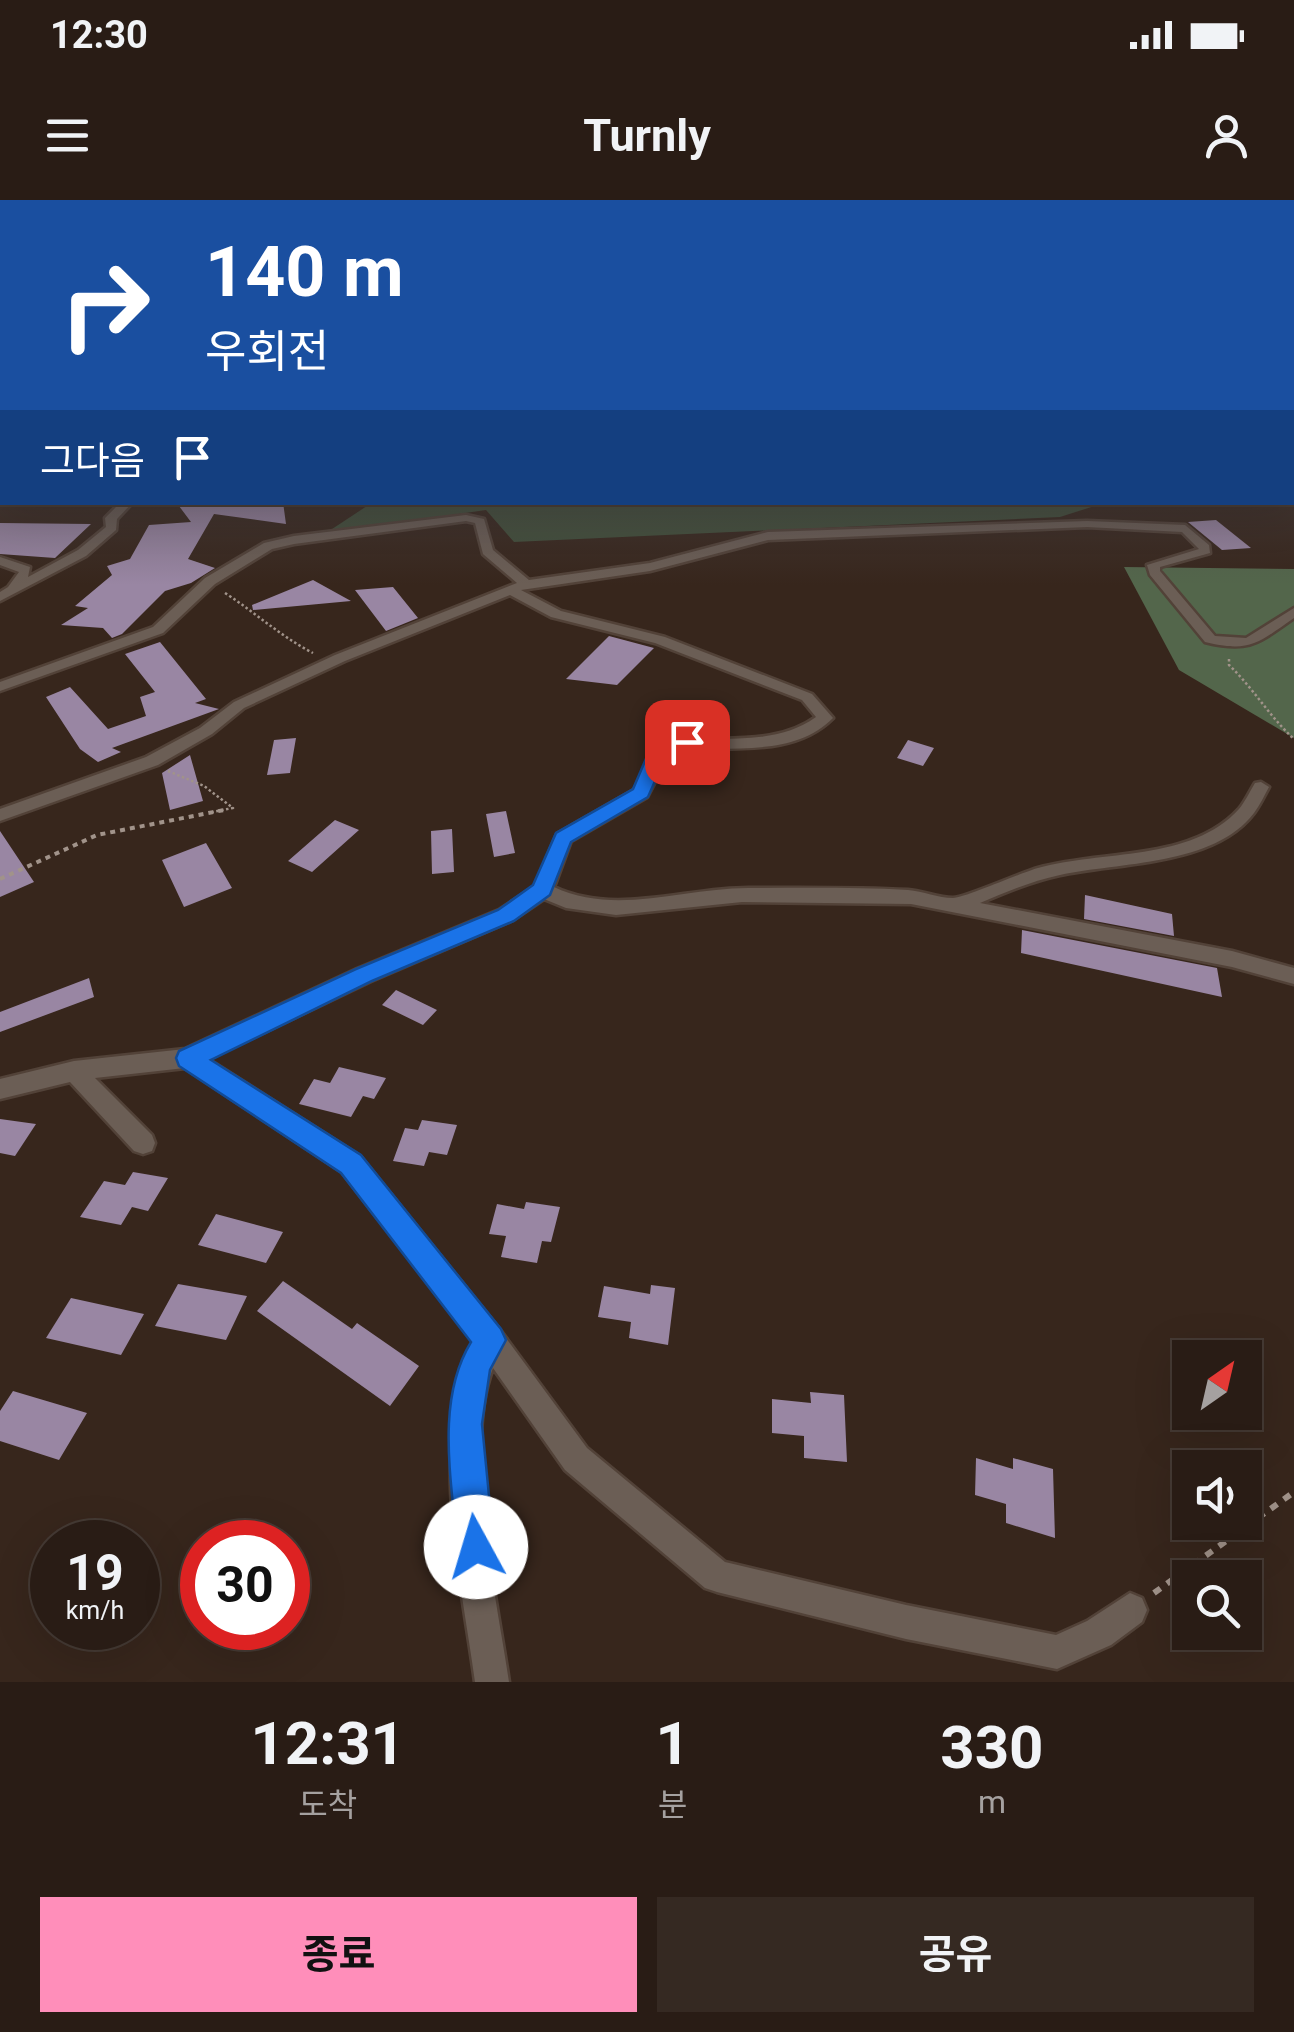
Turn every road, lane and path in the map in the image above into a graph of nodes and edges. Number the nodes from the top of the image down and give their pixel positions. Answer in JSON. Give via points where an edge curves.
{"nodes":[{"id":1,"x":125,"y":505,"type":"edge"},
{"id":2,"x":0,"y":561,"type":"edge"},
{"id":3,"x":240,"y":562,"type":"junction"},
{"id":4,"x":518,"y":587,"type":"junction"},
{"id":5,"x":6,"y":595,"type":"edge"},
{"id":6,"x":1294,"y":612,"type":"edge"},
{"id":7,"x":1228,"y":644,"type":"junction"},
{"id":8,"x":328,"y":664,"type":"junction"},
{"id":9,"x":0,"y":687,"type":"edge"},
{"id":10,"x":1294,"y":739,"type":"edge"},
{"id":11,"x":152,"y":761,"type":"junction"},
{"id":12,"x":1261,"y":787,"type":"dead end"},
{"id":13,"x":0,"y":815,"type":"edge"},
{"id":14,"x":0,"y":879,"type":"edge"},
{"id":15,"x":542,"y":890,"type":"junction"},
{"id":16,"x":957,"y":906,"type":"junction"},
{"id":17,"x":1294,"y":976,"type":"edge"},
{"id":18,"x":188,"y":1058,"type":"junction"},
{"id":19,"x":74,"y":1071,"type":"junction"},
{"id":20,"x":0,"y":1088,"type":"edge"},
{"id":21,"x":143,"y":1144,"type":"dead end"},
{"id":22,"x":490,"y":1340,"type":"junction"},
{"id":23,"x":1294,"y":1492,"type":"edge"},
{"id":24,"x":1130,"y":1610,"type":"joint"},
{"id":25,"x":492,"y":1682,"type":"edge"}],
"edges":[{"from":1,"to":5,"type":"street","via":[[98,542]]},
{"from":2,"to":5,"type":"street","via":[[26,570]]},
{"from":3,"to":4,"type":"street","via":[[294,540],[466,518],[480,521],[487,551]]},
{"from":3,"to":8,"type":"path","via":[[224,596]]},
{"from":3,"to":9,"type":"street","via":[[158,630]]},
{"from":4,"to":7,"type":"street","via":[[650,566],[768,536],[1088,524],[1185,529],[1204,553],[1162,560],[1154,572],[1210,640]]},
{"from":4,"to":8,"type":"street"},
{"from":4,"to":15,"type":"street","via":[[556,614],[660,640],[807,697],[825,718],[791,738],[665,746],[641,792],[563,838]]},
{"from":6,"to":7,"type":"street","via":[[1259,642]]},
{"from":7,"to":10,"type":"path","via":[[1230,665]]},
{"from":8,"to":11,"type":"street","via":[[239,704],[206,732]]},
{"from":11,"to":13,"type":"street"},
{"from":11,"to":14,"type":"path","via":[[233,808],[97,835]]},
{"from":12,"to":16,"type":"street","via":[[1245,818],[1203,840],[1008,882]]},
{"from":15,"to":16,"type":"street","via":[[566,902],[616,908],[742,894],[911,897]]},
{"from":15,"to":18,"type":"street","via":[[506,915]]},
{"from":16,"to":17,"type":"street"},
{"from":18,"to":19,"type":"street"},
{"from":18,"to":22,"type":"street","via":[[351,1164]]},
{"from":19,"to":20,"type":"street"},
{"from":19,"to":21,"type":"street"},
{"from":22,"to":24,"type":"street","via":[[576,1459],[717,1576],[1057,1652],[1099,1634]]},
{"from":22,"to":25,"type":"street","via":[[475,1366],[465,1424]]},
{"from":23,"to":24,"type":"path"}]}
